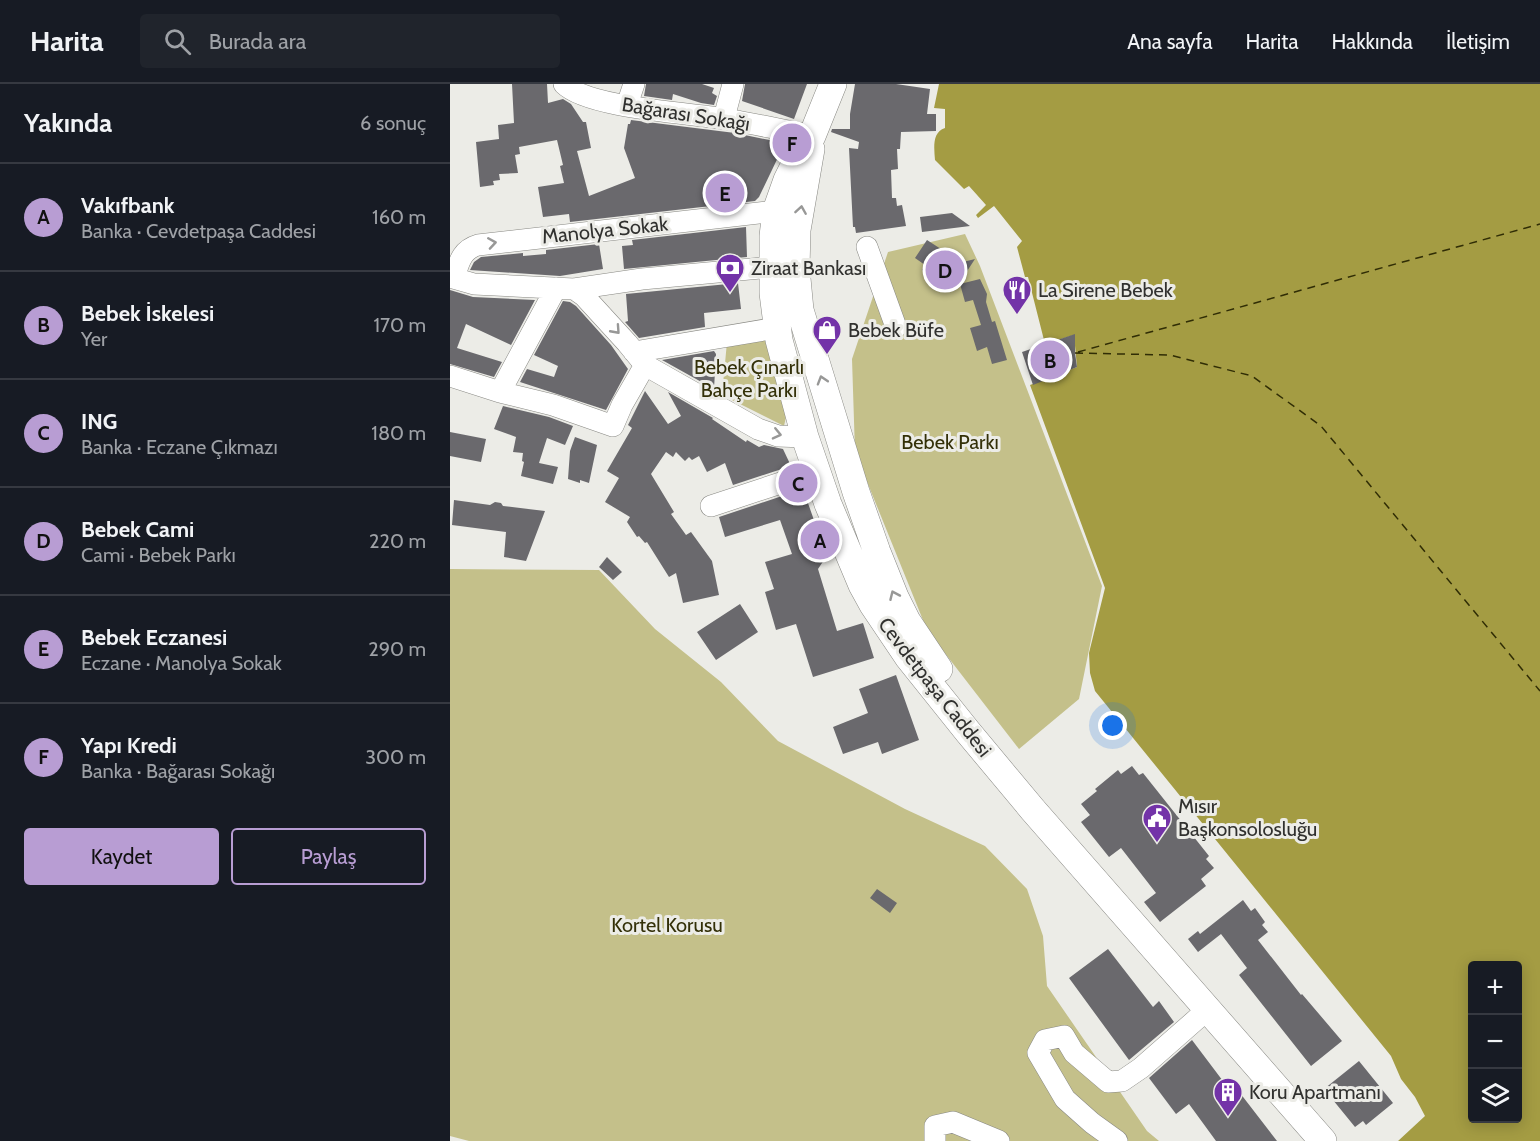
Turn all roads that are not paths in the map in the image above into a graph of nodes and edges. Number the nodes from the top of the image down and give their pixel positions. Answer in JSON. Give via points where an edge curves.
{"nodes":[{"id":1,"x":564,"y":84,"type":"edge"},
{"id":2,"x":634,"y":84,"type":"edge"},
{"id":3,"x":733,"y":84,"type":"edge"},
{"id":4,"x":833,"y":84,"type":"edge"},
{"id":5,"x":627,"y":105,"type":"junction"},
{"id":6,"x":724,"y":118,"type":"junction"},
{"id":7,"x":812,"y":136,"type":"junction"},
{"id":8,"x":776,"y":211,"type":"junction"},
{"id":9,"x":867,"y":247,"type":"dead end"},
{"id":10,"x":784,"y":267,"type":"junction"},
{"id":11,"x":452,"y":278,"type":"edge"},
{"id":12,"x":565,"y":289,"type":"junction"},
{"id":13,"x":896,"y":327,"type":"dead end"},
{"id":14,"x":807,"y":332,"type":"junction"},
{"id":15,"x":777,"y":334,"type":"junction"},
{"id":16,"x":640,"y":359,"type":"junction"},
{"id":17,"x":450,"y":376,"type":"edge"},
{"id":18,"x":500,"y":392,"type":"junction"},
{"id":19,"x":836,"y":427,"type":"junction"},
{"id":20,"x":805,"y":437,"type":"junction"},
{"id":21,"x":817,"y":471,"type":"junction"},
{"id":22,"x":856,"y":492,"type":"junction"},
{"id":23,"x":828,"y":504,"type":"junction"},
{"id":24,"x":711,"y":506,"type":"dead end"},
{"id":25,"x":1207,"y":1010,"type":"junction"},
{"id":26,"x":935,"y":1141,"type":"edge"},
{"id":27,"x":999,"y":1141,"type":"edge"},
{"id":28,"x":1117,"y":1141,"type":"edge"},
{"id":29,"x":1323,"y":1141,"type":"edge"},
{"id":30,"x":1344,"y":1141,"type":"edge"}],
"edges":[{"from":1,"to":5,"type":"street","name":"Bağarası Sokağı","via":[[596,100]]},
{"from":2,"to":5,"type":"street"},
{"from":3,"to":6,"type":"street"},
{"from":4,"to":7,"type":"main road","name":"Cevdetpaşa Caddesi"},
{"from":5,"to":6,"type":"street","name":"Bağarası Sokağı"},
{"from":6,"to":7,"type":"street","name":"Bağarası Sokağı"},
{"from":7,"to":8,"type":"main road","name":"Cevdetpaşa Caddesi","via":[[791,172]]},
{"from":10,"to":7,"type":"main road","name":"Cevdetpaşa Caddesi","one_way":true,"via":[[797,230]]},
{"from":8,"to":10,"type":"main road","name":"Cevdetpaşa Caddesi"},
{"from":11,"to":8,"type":"street","name":"Manolya Sokak","one_way":true,"via":[[466,250],[478,245]]},
{"from":9,"to":13,"type":"street"},
{"from":10,"to":12,"type":"street"},
{"from":10,"to":14,"type":"main road","name":"Cevdetpaşa Caddesi"},
{"from":10,"to":15,"type":"main road","name":"Cevdetpaşa Caddesi"},
{"from":11,"to":12,"type":"street","via":[[474,284]]},
{"from":12,"to":16,"type":"street","one_way":true,"via":[[584,296]]},
{"from":12,"to":18,"type":"street"},
{"from":14,"to":15,"type":"main road","via":[[798,328]]},
{"from":19,"to":14,"type":"main road","name":"Cevdetpaşa Caddesi","one_way":true},
{"from":15,"to":16,"type":"street"},
{"from":15,"to":20,"type":"main road","name":"Cevdetpaşa Caddesi"},
{"from":16,"to":18,"type":"street","via":[[613,426]]},
{"from":16,"to":20,"type":"street","one_way":true,"via":[[758,429],[778,436]]},
{"from":17,"to":18,"type":"street"},
{"from":19,"to":20,"type":"main road"},
{"from":19,"to":22,"type":"main road","name":"Cevdetpaşa Caddesi"},
{"from":20,"to":21,"type":"main road","name":"Cevdetpaşa Caddesi"},
{"from":21,"to":23,"type":"main road","name":"Cevdetpaşa Caddesi"},
{"from":21,"to":24,"type":"street"},
{"from":22,"to":23,"type":"main road","via":[[842,503]]},
{"from":30,"to":22,"type":"main road","name":"Cevdetpaşa Caddesi","one_way":true,"via":[[1076,835],[942,673],[895,597]]},
{"from":23,"to":25,"type":"main road","name":"Cevdetpaşa Caddesi","via":[[862,585],[908,657],[1033,810]]},
{"from":25,"to":28,"type":"street","via":[[1122,1082],[1108,1082],[1074,1053],[1064,1036],[1045,1040],[1038,1053],[1065,1099]]},
{"from":25,"to":29,"type":"main road","name":"Cevdetpaşa Caddesi"},
{"from":26,"to":27,"type":"street","via":[[935,1126],[952,1122]]}]}
